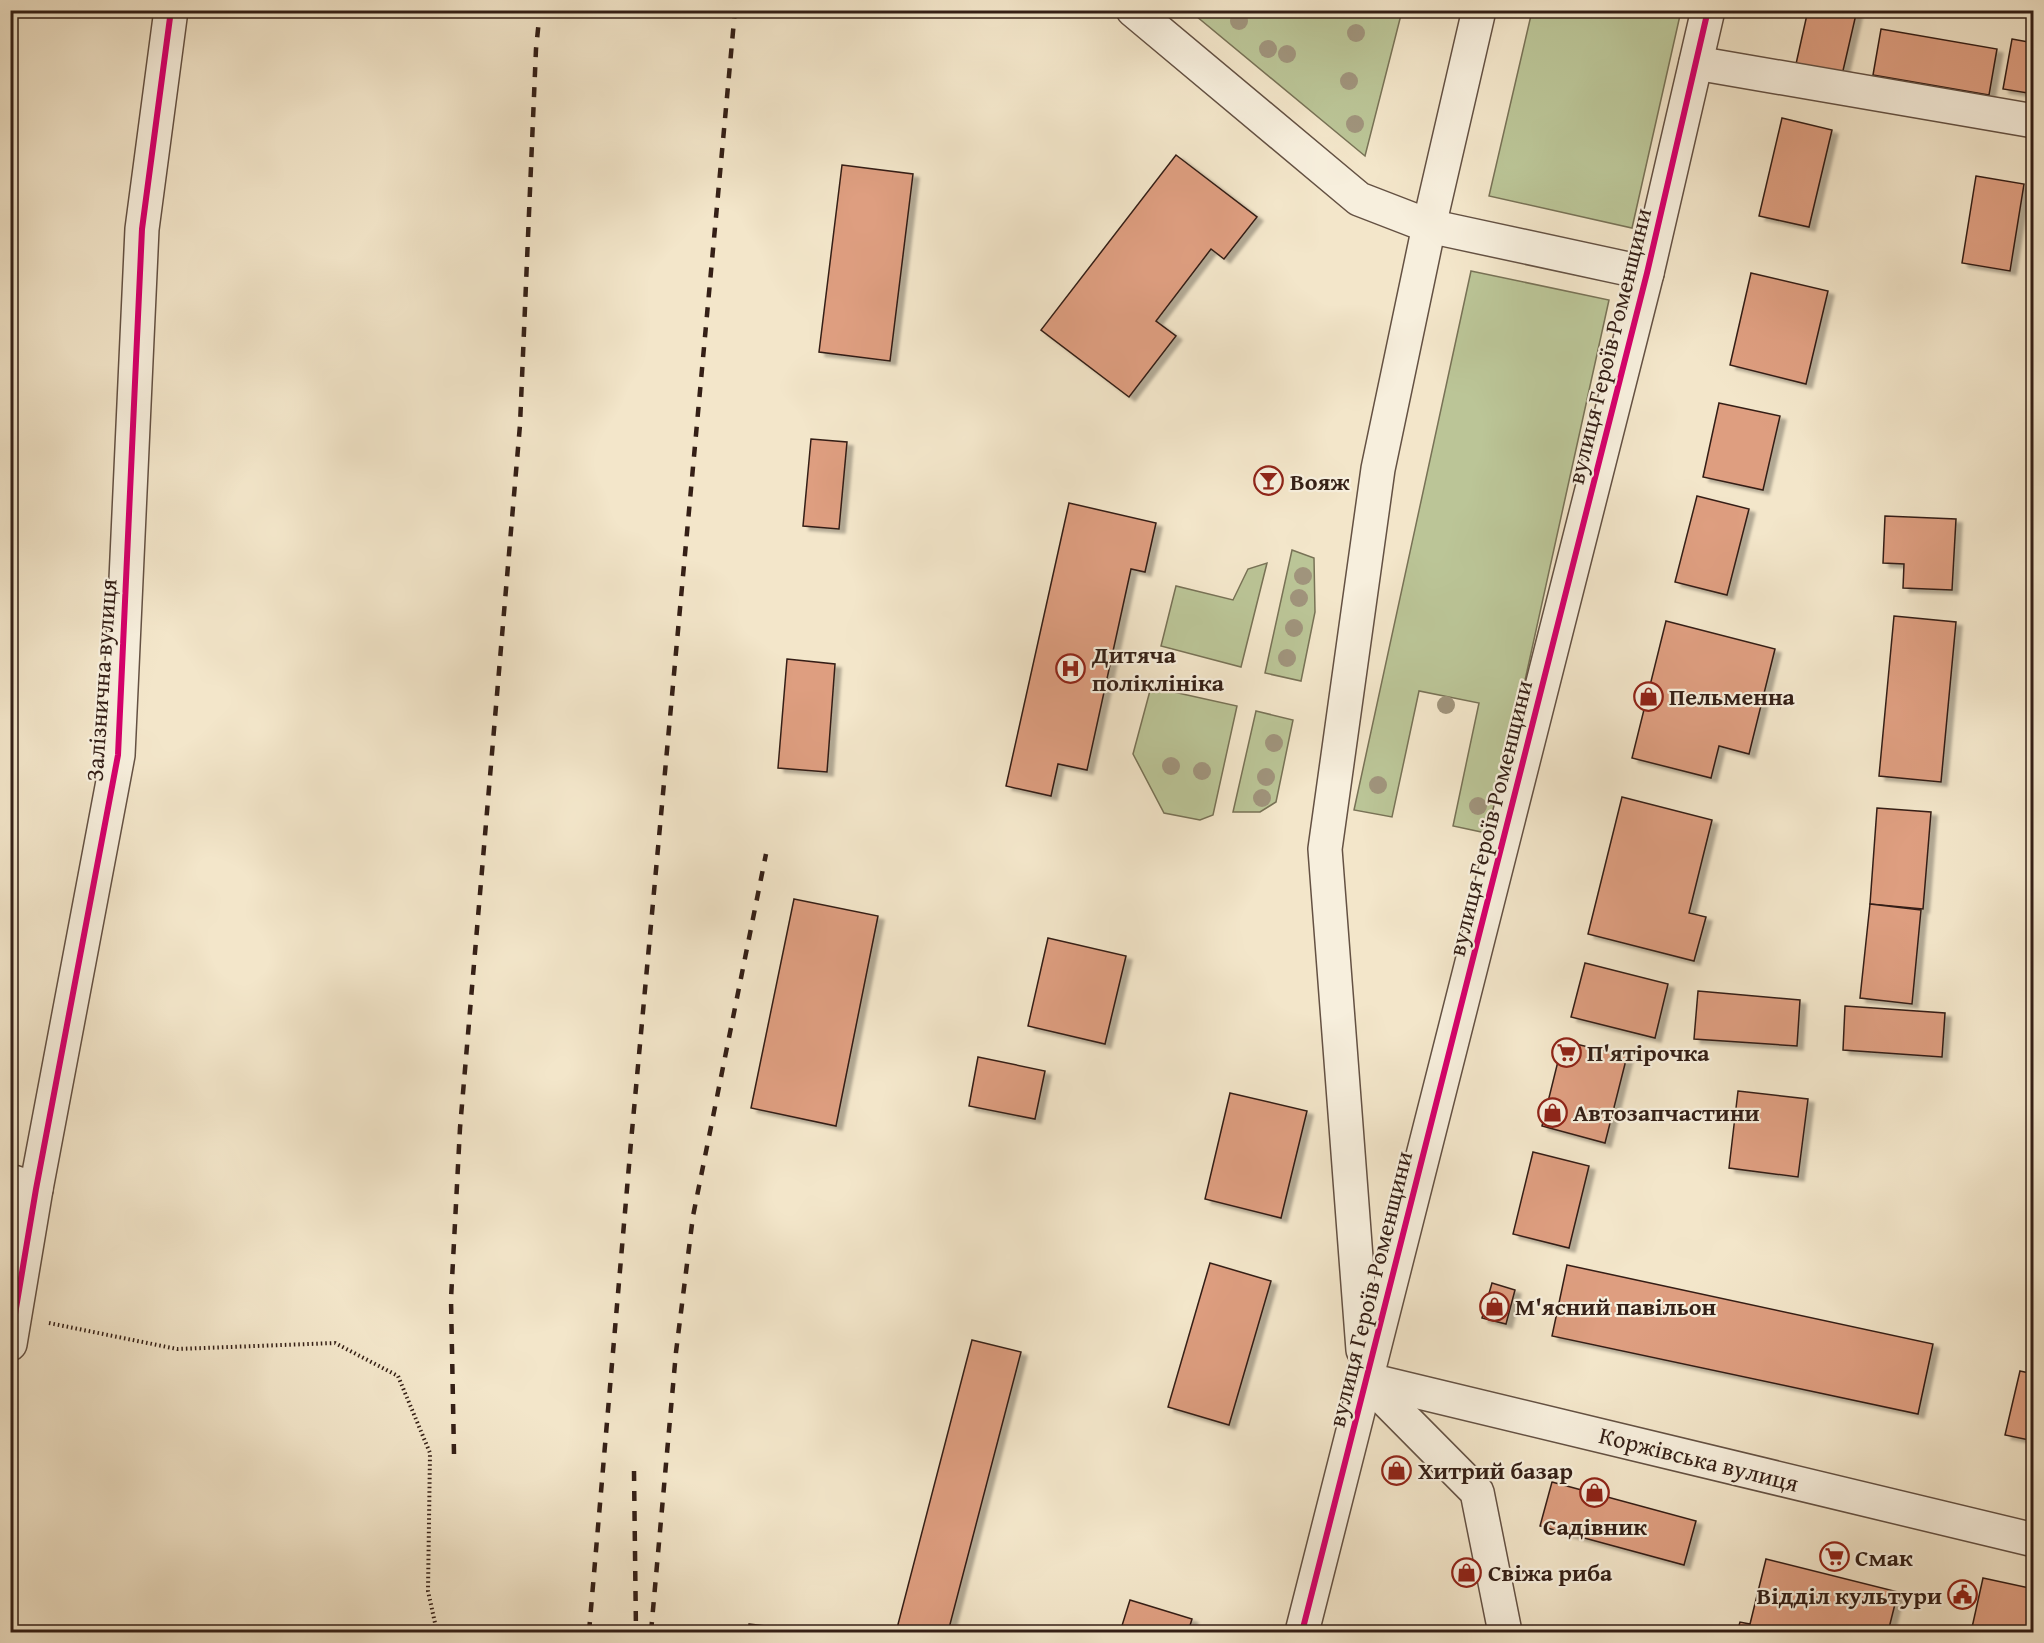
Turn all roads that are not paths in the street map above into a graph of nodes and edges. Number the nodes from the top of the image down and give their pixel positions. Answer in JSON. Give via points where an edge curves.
{"nodes":[{"id":1,"x":171,"y":10,"type":"edge"},
{"id":2,"x":1134,"y":10,"type":"edge"},
{"id":3,"x":1479,"y":10,"type":"edge"},
{"id":4,"x":1708,"y":10,"type":"edge"},
{"id":5,"x":1696,"y":63,"type":"junction"},
{"id":6,"x":2034,"y":121,"type":"edge"},
{"id":7,"x":1429,"y":226,"type":"junction"},
{"id":8,"x":1647,"y":273,"type":"junction"},
{"id":9,"x":23,"y":1185,"type":"edge"},
{"id":10,"x":13,"y":1330,"type":"edge"},
{"id":11,"x":1365,"y":1378,"type":"junction"},
{"id":12,"x":2034,"y":1540,"type":"edge"},
{"id":13,"x":1302,"y":1632,"type":"edge"},
{"id":14,"x":1505,"y":1632,"type":"edge"}],
"edges":[{"from":1,"to":9,"type":"street","name":"Залізнична вулиця","via":[[142,230],[118,755]]},
{"from":2,"to":7,"type":"street","via":[[1359,199]]},
{"from":3,"to":7,"type":"street","name":"вулиця Героїв Роменщини"},
{"from":4,"to":5,"type":"street","name":"вулиця Героїв Роменщини"},
{"from":5,"to":6,"type":"street"},
{"from":5,"to":8,"type":"street","name":"вулиця Героїв Роменщини"},
{"from":7,"to":8,"type":"street"},
{"from":7,"to":11,"type":"street","name":"вулиця Героїв Роменщини","via":[[1378,469],[1324,849]]},
{"from":8,"to":11,"type":"street","name":"вулиця Героїв Роменщини"},
{"from":9,"to":10,"type":"street","name":"Залізнична вулиця"},
{"from":11,"to":12,"type":"street","name":"Коржівська вулиця"},
{"from":11,"to":13,"type":"street","name":"вулиця Героїв Роменщини"},
{"from":11,"to":14,"type":"street","via":[[1477,1492]]}]}
